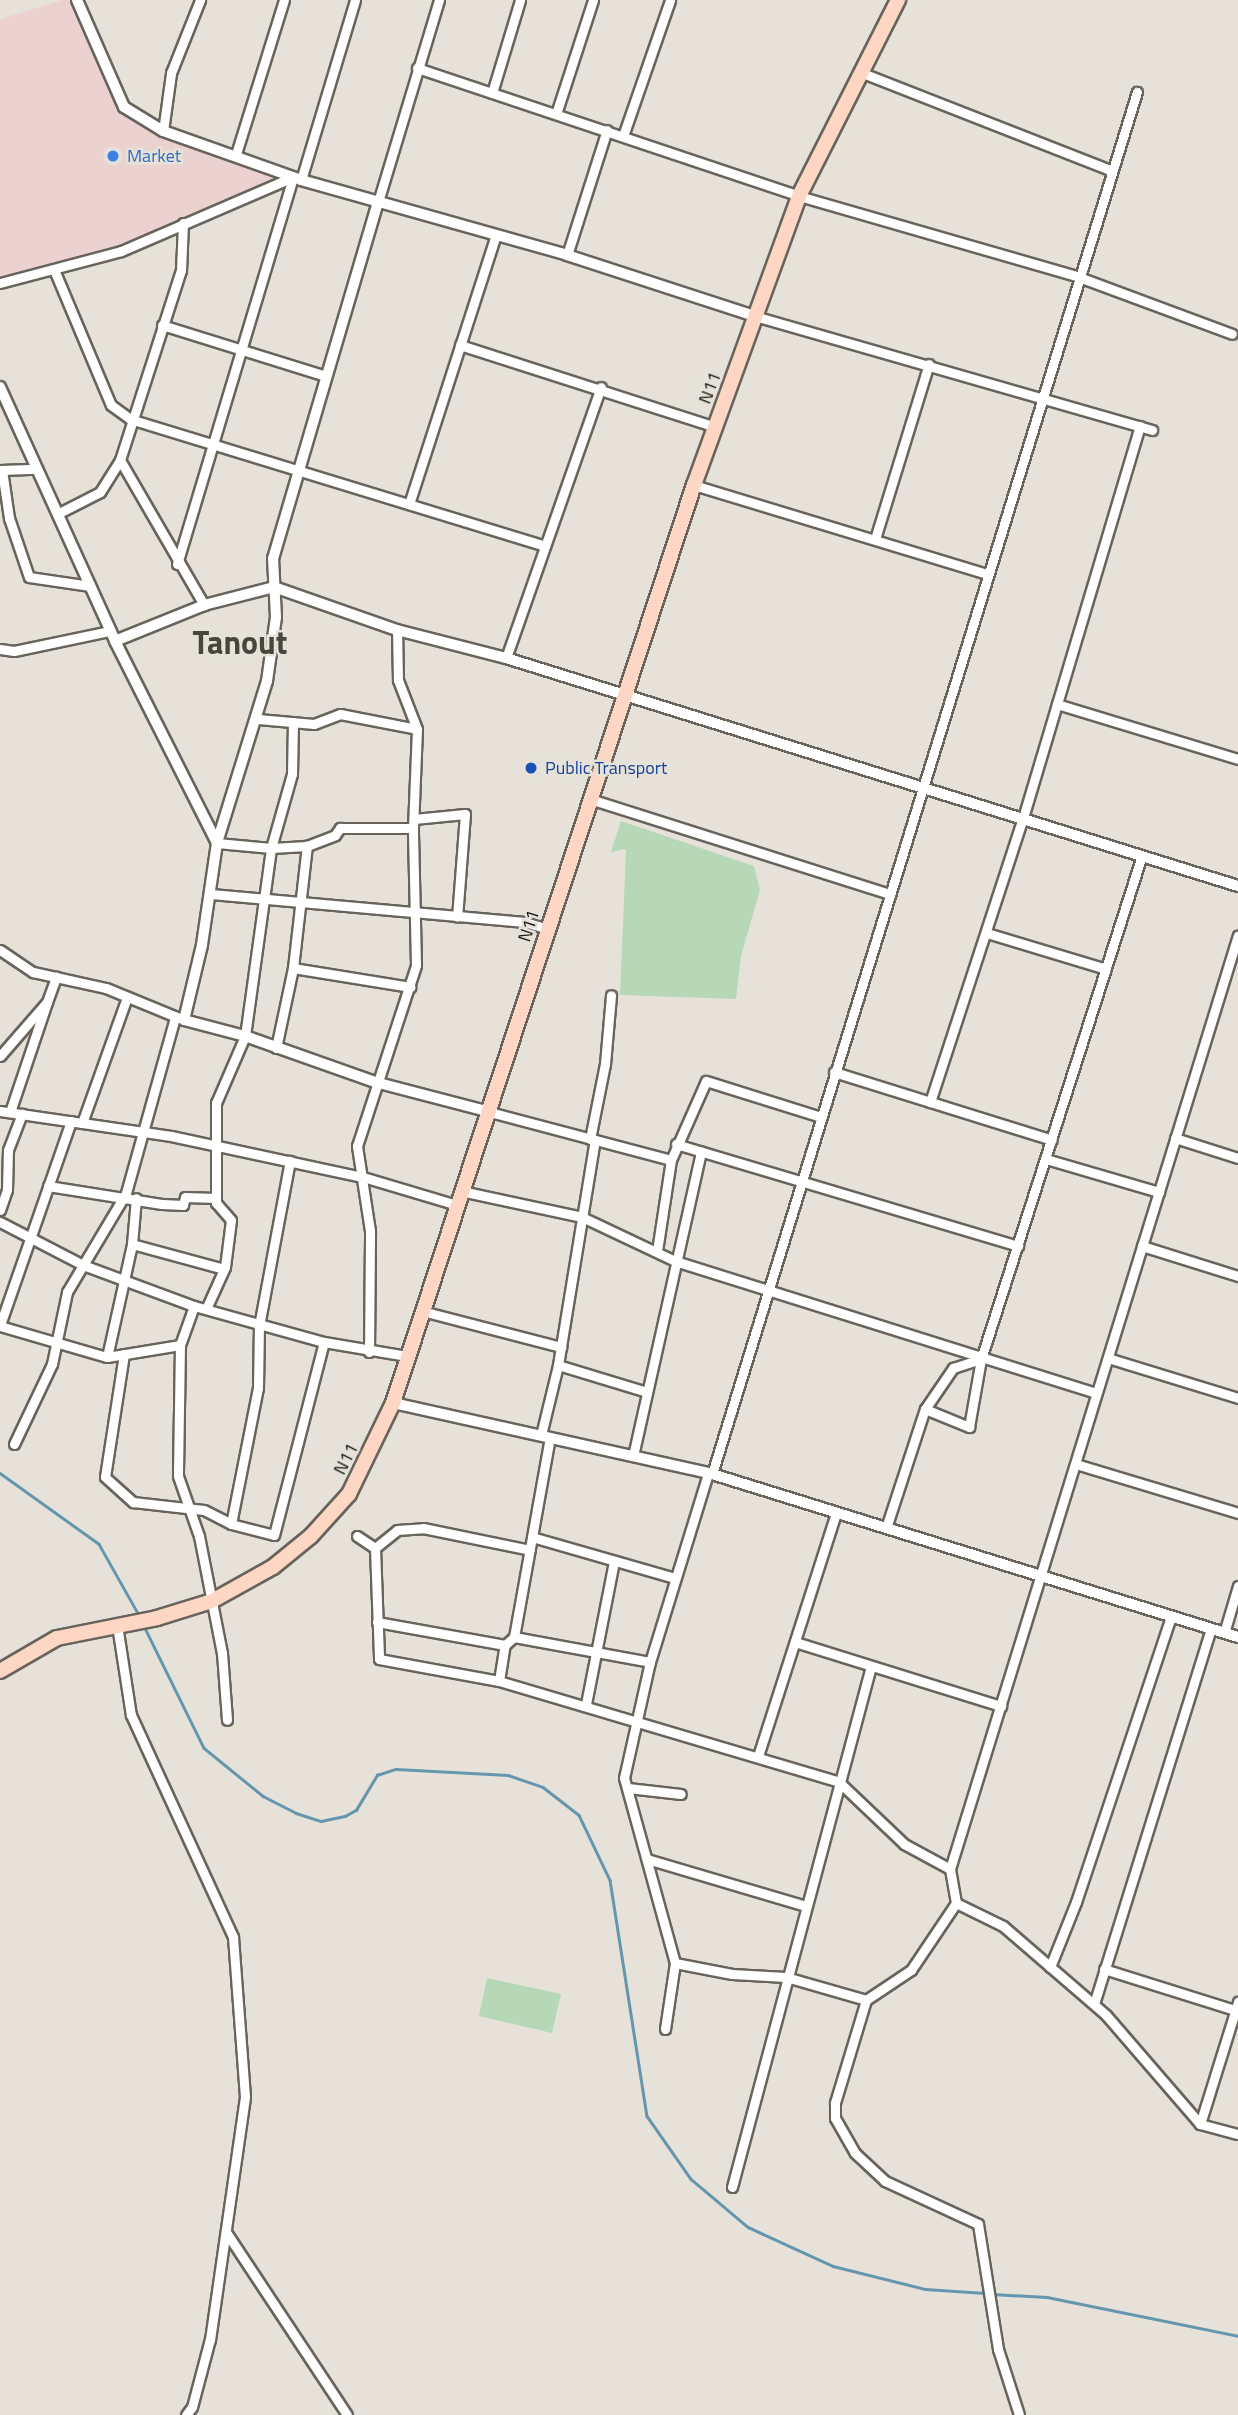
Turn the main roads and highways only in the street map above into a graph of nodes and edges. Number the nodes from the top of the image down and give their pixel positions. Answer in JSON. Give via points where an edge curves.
{"nodes":[{"id":1,"x":898,"y":0,"type":"edge"},
{"id":2,"x":0,"y":1671,"type":"edge"}],
"edges":[{"from":1,"to":2,"type":"main road","name":"N11","via":[[799,196],[694,485],[393,1403],[349,1494],[273,1567],[212,1601],[158,1618],[57,1638]]}]}
